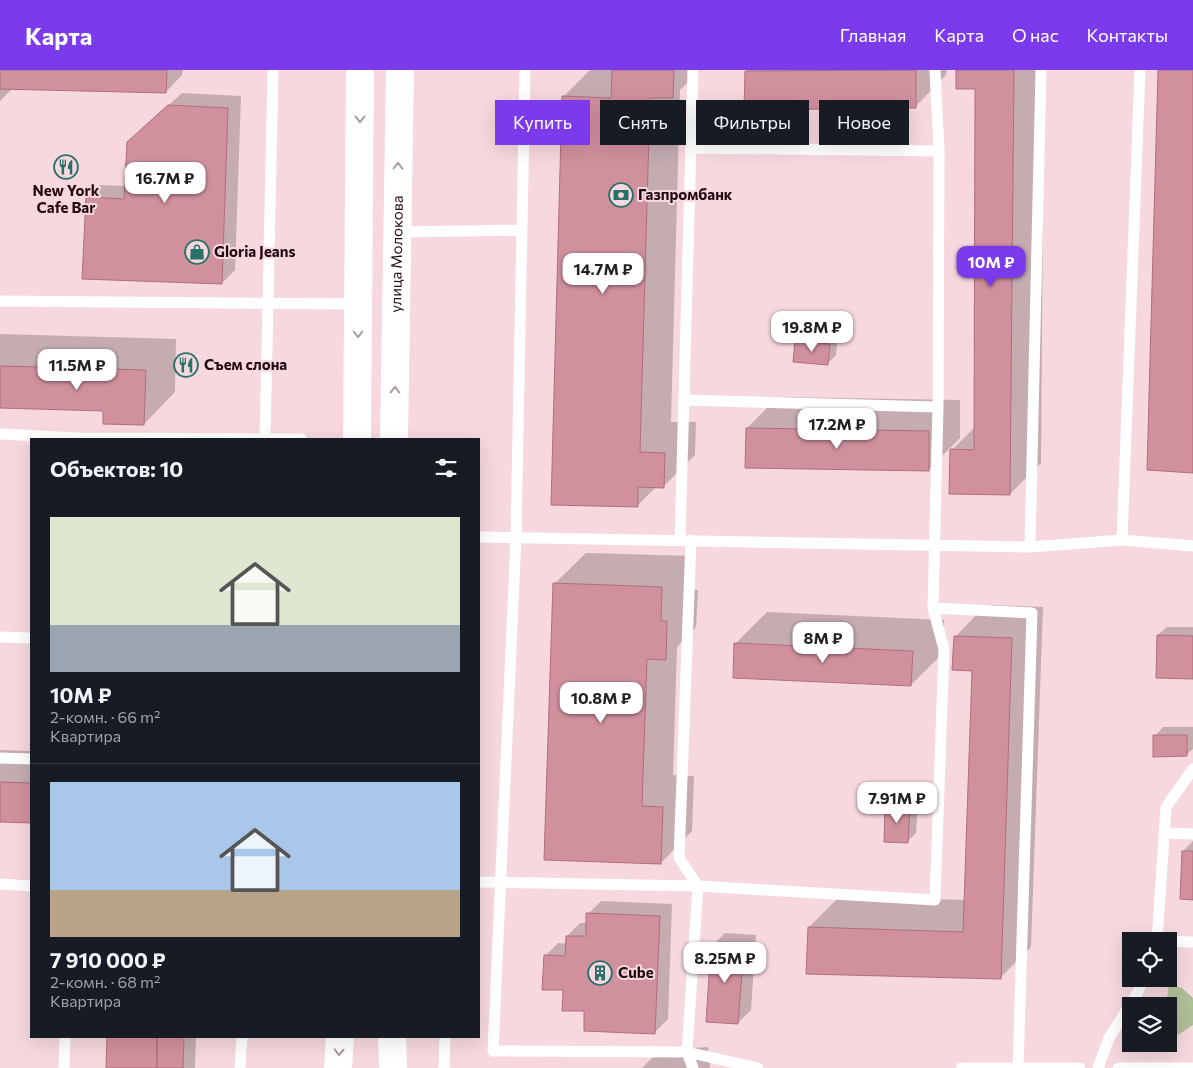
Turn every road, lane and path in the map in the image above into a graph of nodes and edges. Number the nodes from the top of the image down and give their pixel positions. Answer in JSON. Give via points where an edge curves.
{"nodes":[{"id":1,"x":273,"y":70,"type":"edge"},
{"id":2,"x":360,"y":70,"type":"edge"},
{"id":3,"x":400,"y":70,"type":"edge"},
{"id":4,"x":525,"y":70,"type":"edge"},
{"id":5,"x":693,"y":70,"type":"edge"},
{"id":6,"x":935,"y":70,"type":"edge"},
{"id":7,"x":1041,"y":70,"type":"edge"},
{"id":8,"x":1140,"y":70,"type":"edge"},
{"id":9,"x":691,"y":148,"type":"junction"},
{"id":10,"x":939,"y":151,"type":"junction"},
{"id":11,"x":521,"y":230,"type":"junction"},
{"id":12,"x":397,"y":232,"type":"junction"},
{"id":13,"x":0,"y":301,"type":"edge"},
{"id":14,"x":268,"y":302,"type":"junction"},
{"id":15,"x":358,"y":304,"type":"junction"},
{"id":16,"x":684,"y":400,"type":"junction"},
{"id":17,"x":938,"y":406,"type":"junction"},
{"id":18,"x":0,"y":434,"type":"edge"},
{"id":19,"x":78,"y":438,"type":"edge"},
{"id":20,"x":265,"y":438,"type":"edge"},
{"id":21,"x":357,"y":438,"type":"edge"},
{"id":22,"x":394,"y":438,"type":"edge"},
{"id":23,"x":480,"y":536,"type":"edge"},
{"id":24,"x":516,"y":537,"type":"junction"},
{"id":25,"x":685,"y":540,"type":"junction"},
{"id":26,"x":1122,"y":540,"type":"junction"},
{"id":27,"x":934,"y":545,"type":"junction"},
{"id":28,"x":1193,"y":546,"type":"edge"},
{"id":29,"x":1030,"y":547,"type":"junction"},
{"id":30,"x":933,"y":608,"type":"junction"},
{"id":31,"x":0,"y":637,"type":"edge"},
{"id":32,"x":30,"y":638,"type":"edge"},
{"id":33,"x":0,"y":758,"type":"edge"},
{"id":34,"x":30,"y":759,"type":"edge"},
{"id":35,"x":1193,"y":769,"type":"edge"},
{"id":36,"x":1164,"y":833,"type":"junction"},
{"id":37,"x":1193,"y":834,"type":"edge"},
{"id":38,"x":480,"y":882,"type":"edge"},
{"id":39,"x":502,"y":883,"type":"junction"},
{"id":40,"x":0,"y":884,"type":"edge"},
{"id":41,"x":30,"y":886,"type":"edge"},
{"id":42,"x":698,"y":886,"type":"junction"},
{"id":43,"x":1158,"y":932,"type":"edge"},
{"id":44,"x":1177,"y":942,"type":"edge"},
{"id":45,"x":1193,"y":942,"type":"edge"},
{"id":46,"x":1140,"y":987,"type":"edge"},
{"id":47,"x":65,"y":1038,"type":"edge"},
{"id":48,"x":242,"y":1038,"type":"edge"},
{"id":49,"x":340,"y":1038,"type":"edge"},
{"id":50,"x":392,"y":1038,"type":"edge"},
{"id":51,"x":445,"y":1038,"type":"edge"},
{"id":52,"x":686,"y":1052,"type":"junction"},
{"id":53,"x":64,"y":1068,"type":"edge"},
{"id":54,"x":240,"y":1068,"type":"edge"},
{"id":55,"x":338,"y":1068,"type":"edge"},
{"id":56,"x":393,"y":1068,"type":"edge"},
{"id":57,"x":444,"y":1068,"type":"edge"},
{"id":58,"x":692,"y":1068,"type":"edge"},
{"id":59,"x":758,"y":1068,"type":"edge"},
{"id":60,"x":961,"y":1068,"type":"edge"},
{"id":61,"x":1018,"y":1068,"type":"edge"},
{"id":62,"x":1080,"y":1068,"type":"edge"},
{"id":63,"x":1098,"y":1068,"type":"edge"},
{"id":64,"x":1118,"y":1068,"type":"edge"},
{"id":65,"x":1193,"y":1068,"type":"edge"}],
"edges":[{"from":1,"to":14,"type":"lane"},
{"from":2,"to":15,"type":"main road","one_way":true},
{"from":12,"to":3,"type":"main road","name":"улица Молокова","one_way":true},
{"from":4,"to":11,"type":"lane"},
{"from":5,"to":9,"type":"lane"},
{"from":6,"to":10,"type":"lane"},
{"from":7,"to":29,"type":"lane"},
{"from":8,"to":26,"type":"lane"},
{"from":9,"to":10,"type":"lane"},
{"from":9,"to":16,"type":"lane"},
{"from":10,"to":17,"type":"lane"},
{"from":11,"to":12,"type":"lane"},
{"from":11,"to":24,"type":"lane"},
{"from":22,"to":12,"type":"main road","name":"улица Молокова","one_way":true},
{"from":13,"to":14,"type":"lane"},
{"from":14,"to":15,"type":"lane"},
{"from":14,"to":20,"type":"lane"},
{"from":15,"to":21,"type":"main road","one_way":true},
{"from":16,"to":17,"type":"lane"},
{"from":16,"to":25,"type":"lane"},
{"from":17,"to":27,"type":"lane"},
{"from":18,"to":19,"type":"lane"},
{"from":19,"to":20,"type":"lane"},
{"from":23,"to":24,"type":"lane"},
{"from":24,"to":25,"type":"lane"},
{"from":24,"to":39,"type":"lane"},
{"from":25,"to":27,"type":"lane"},
{"from":25,"to":42,"type":"lane","via":[[679,858]]},
{"from":26,"to":28,"type":"lane"},
{"from":26,"to":29,"type":"lane"},
{"from":27,"to":29,"type":"lane"},
{"from":27,"to":30,"type":"lane"},
{"from":30,"to":42,"type":"lane","via":[[944,649],[935,900]]},
{"from":30,"to":61,"type":"lane","via":[[1032,613]]},
{"from":31,"to":32,"type":"lane"},
{"from":33,"to":34,"type":"lane"},
{"from":35,"to":36,"type":"lane","via":[[1166,806]]},
{"from":36,"to":37,"type":"lane"},
{"from":36,"to":43,"type":"lane"},
{"from":38,"to":39,"type":"lane"},
{"from":39,"to":42,"type":"lane"},
{"from":39,"to":52,"type":"lane","via":[[493,1051]]},
{"from":40,"to":41,"type":"lane"},
{"from":42,"to":52,"type":"lane"},
{"from":44,"to":45,"type":"lane"},
{"from":46,"to":63,"type":"lane","via":[[1109,1038]]},
{"from":47,"to":53,"type":"lane"},
{"from":48,"to":54,"type":"lane"},
{"from":49,"to":55,"type":"main road","one_way":true},
{"from":50,"to":56,"type":"main road"},
{"from":51,"to":57,"type":"lane"},
{"from":52,"to":58,"type":"lane"},
{"from":52,"to":59,"type":"lane"},
{"from":60,"to":61,"type":"lane"},
{"from":61,"to":62,"type":"lane"},
{"from":64,"to":65,"type":"lane"}]}
